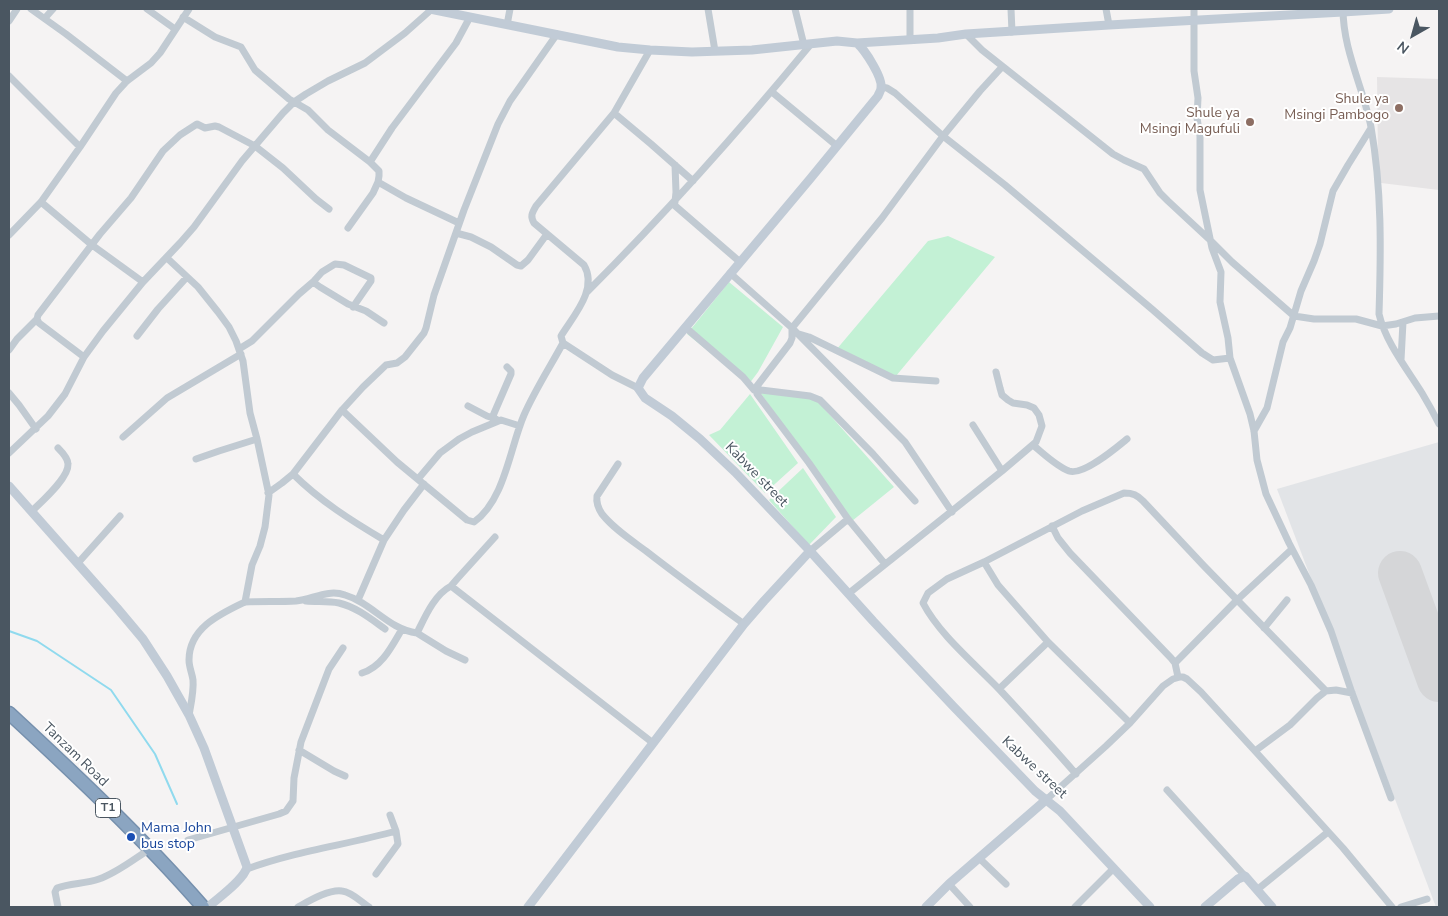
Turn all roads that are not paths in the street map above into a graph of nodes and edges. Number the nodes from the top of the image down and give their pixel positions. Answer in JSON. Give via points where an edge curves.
{"nodes":[{"id":1,"x":17,"y":9,"type":"edge"},
{"id":2,"x":31,"y":9,"type":"edge"},
{"id":3,"x":54,"y":9,"type":"edge"},
{"id":4,"x":147,"y":9,"type":"edge"},
{"id":5,"x":189,"y":9,"type":"edge"},
{"id":6,"x":431,"y":9,"type":"edge"},
{"id":7,"x":510,"y":9,"type":"edge"},
{"id":8,"x":708,"y":9,"type":"edge"},
{"id":9,"x":795,"y":9,"type":"edge"},
{"id":10,"x":910,"y":9,"type":"edge"},
{"id":11,"x":1010,"y":9,"type":"edge"},
{"id":12,"x":1106,"y":9,"type":"edge"},
{"id":13,"x":1194,"y":9,"type":"edge"},
{"id":14,"x":1389,"y":9,"type":"edge"},
{"id":15,"x":1343,"y":11,"type":"edge"},
{"id":16,"x":1275,"y":12,"type":"edge"},
{"id":17,"x":183,"y":17,"type":"junction"},
{"id":18,"x":45,"y":18,"type":"junction"},
{"id":19,"x":470,"y":18,"type":"junction"},
{"id":20,"x":1194,"y":20,"type":"junction"},
{"id":21,"x":9,"y":21,"type":"edge"},
{"id":22,"x":507,"y":25,"type":"junction"},
{"id":23,"x":1109,"y":25,"type":"junction"},
{"id":24,"x":176,"y":29,"type":"junction"},
{"id":25,"x":1012,"y":32,"type":"junction"},
{"id":26,"x":557,"y":34,"type":"junction"},
{"id":27,"x":966,"y":34,"type":"junction"},
{"id":28,"x":910,"y":39,"type":"junction"},
{"id":29,"x":857,"y":43,"type":"junction"},
{"id":30,"x":807,"y":44,"type":"junction"},
{"id":31,"x":650,"y":50,"type":"junction"},
{"id":32,"x":715,"y":51,"type":"junction"},
{"id":33,"x":1002,"y":67,"type":"junction"},
{"id":34,"x":9,"y":76,"type":"edge"},
{"id":35,"x":127,"y":81,"type":"junction"},
{"id":36,"x":882,"y":88,"type":"junction"},
{"id":37,"x":772,"y":92,"type":"junction"},
{"id":38,"x":294,"y":102,"type":"junction"},
{"id":39,"x":614,"y":113,"type":"junction"},
{"id":40,"x":1371,"y":128,"type":"junction"},
{"id":41,"x":944,"y":136,"type":"junction"},
{"id":42,"x":255,"y":146,"type":"junction"},
{"id":43,"x":837,"y":146,"type":"junction"},
{"id":44,"x":80,"y":147,"type":"junction"},
{"id":45,"x":370,"y":162,"type":"junction"},
{"id":46,"x":675,"y":165,"type":"junction"},
{"id":47,"x":693,"y":181,"type":"junction"},
{"id":48,"x":378,"y":182,"type":"junction"},
{"id":49,"x":41,"y":202,"type":"junction"},
{"id":50,"x":674,"y":203,"type":"junction"},
{"id":51,"x":329,"y":209,"type":"dead end"},
{"id":52,"x":459,"y":224,"type":"junction"},
{"id":53,"x":348,"y":228,"type":"dead end"},
{"id":54,"x":456,"y":232,"type":"junction"},
{"id":55,"x":547,"y":234,"type":"junction"},
{"id":56,"x":9,"y":235,"type":"edge"},
{"id":57,"x":1210,"y":240,"type":"junction"},
{"id":58,"x":92,"y":245,"type":"junction"},
{"id":59,"x":167,"y":258,"type":"junction"},
{"id":60,"x":740,"y":262,"type":"junction"},
{"id":61,"x":730,"y":273,"type":"junction"},
{"id":62,"x":187,"y":277,"type":"junction"},
{"id":63,"x":143,"y":282,"type":"junction"},
{"id":64,"x":313,"y":282,"type":"junction"},
{"id":65,"x":587,"y":293,"type":"junction"},
{"id":66,"x":353,"y":306,"type":"junction"},
{"id":67,"x":1294,"y":316,"type":"junction"},
{"id":68,"x":1439,"y":316,"type":"edge"},
{"id":69,"x":37,"y":319,"type":"junction"},
{"id":70,"x":384,"y":322,"type":"dead end"},
{"id":71,"x":1402,"y":322,"type":"junction"},
{"id":72,"x":1382,"y":326,"type":"junction"},
{"id":73,"x":685,"y":327,"type":"junction"},
{"id":74,"x":792,"y":328,"type":"junction"},
{"id":75,"x":799,"y":334,"type":"junction"},
{"id":76,"x":137,"y":336,"type":"dead end"},
{"id":77,"x":563,"y":343,"type":"junction"},
{"id":78,"x":9,"y":350,"type":"edge"},
{"id":79,"x":240,"y":352,"type":"junction"},
{"id":80,"x":84,"y":358,"type":"junction"},
{"id":81,"x":1230,"y":358,"type":"junction"},
{"id":82,"x":1401,"y":360,"type":"junction"},
{"id":83,"x":508,"y":367,"type":"dead end"},
{"id":84,"x":996,"y":372,"type":"dead end"},
{"id":85,"x":936,"y":381,"type":"dead end"},
{"id":86,"x":638,"y":388,"type":"junction"},
{"id":87,"x":755,"y":389,"type":"junction"},
{"id":88,"x":9,"y":393,"type":"edge"},
{"id":89,"x":468,"y":406,"type":"dead end"},
{"id":90,"x":342,"y":410,"type":"junction"},
{"id":91,"x":492,"y":418,"type":"junction"},
{"id":92,"x":501,"y":420,"type":"junction"},
{"id":93,"x":1439,"y":424,"type":"edge"},
{"id":94,"x":973,"y":425,"type":"dead end"},
{"id":95,"x":520,"y":426,"type":"junction"},
{"id":96,"x":36,"y":429,"type":"junction"},
{"id":97,"x":1254,"y":431,"type":"junction"},
{"id":98,"x":123,"y":437,"type":"dead end"},
{"id":99,"x":257,"y":439,"type":"junction"},
{"id":100,"x":1127,"y":439,"type":"dead end"},
{"id":101,"x":1034,"y":445,"type":"junction"},
{"id":102,"x":58,"y":448,"type":"dead end"},
{"id":103,"x":9,"y":454,"type":"edge"},
{"id":104,"x":196,"y":459,"type":"dead end"},
{"id":105,"x":618,"y":464,"type":"dead end"},
{"id":106,"x":1002,"y":471,"type":"junction"},
{"id":107,"x":293,"y":474,"type":"junction"},
{"id":108,"x":418,"y":479,"type":"junction"},
{"id":109,"x":424,"y":484,"type":"junction"},
{"id":110,"x":9,"y":486,"type":"edge"},
{"id":111,"x":268,"y":493,"type":"junction"},
{"id":112,"x":915,"y":501,"type":"dead end"},
{"id":113,"x":32,"y":511,"type":"junction"},
{"id":114,"x":952,"y":512,"type":"junction"},
{"id":115,"x":120,"y":516,"type":"dead end"},
{"id":116,"x":848,"y":519,"type":"junction"},
{"id":117,"x":1052,"y":526,"type":"junction"},
{"id":118,"x":495,"y":536,"type":"dead end"},
{"id":119,"x":384,"y":540,"type":"junction"},
{"id":120,"x":1292,"y":550,"type":"junction"},
{"id":121,"x":810,"y":551,"type":"junction"},
{"id":122,"x":984,"y":562,"type":"junction"},
{"id":123,"x":78,"y":563,"type":"junction"},
{"id":124,"x":885,"y":564,"type":"junction"},
{"id":125,"x":451,"y":586,"type":"junction"},
{"id":126,"x":848,"y":594,"type":"junction"},
{"id":127,"x":358,"y":600,"type":"junction"},
{"id":128,"x":1236,"y":600,"type":"junction"},
{"id":129,"x":1287,"y":600,"type":"dead end"},
{"id":130,"x":298,"y":601,"type":"junction"},
{"id":131,"x":245,"y":602,"type":"junction"},
{"id":132,"x":744,"y":624,"type":"junction"},
{"id":133,"x":1264,"y":628,"type":"junction"},
{"id":134,"x":385,"y":629,"type":"dead end"},
{"id":135,"x":402,"y":629,"type":"junction"},
{"id":136,"x":417,"y":633,"type":"junction"},
{"id":137,"x":1048,"y":642,"type":"junction"},
{"id":138,"x":343,"y":648,"type":"dead end"},
{"id":139,"x":465,"y":660,"type":"dead end"},
{"id":140,"x":1175,"y":663,"type":"junction"},
{"id":141,"x":362,"y":672,"type":"dead end"},
{"id":142,"x":1178,"y":677,"type":"junction"},
{"id":143,"x":999,"y":689,"type":"junction"},
{"id":144,"x":1326,"y":691,"type":"junction"},
{"id":145,"x":1352,"y":693,"type":"junction"},
{"id":146,"x":9,"y":713,"type":"edge"},
{"id":147,"x":189,"y":715,"type":"junction"},
{"id":148,"x":1130,"y":723,"type":"junction"},
{"id":149,"x":653,"y":743,"type":"junction"},
{"id":150,"x":299,"y":750,"type":"junction"},
{"id":151,"x":1255,"y":750,"type":"junction"},
{"id":152,"x":1076,"y":774,"type":"junction"},
{"id":153,"x":345,"y":776,"type":"dead end"},
{"id":154,"x":1167,"y":790,"type":"dead end"},
{"id":155,"x":1391,"y":798,"type":"dead end"},
{"id":156,"x":1047,"y":799,"type":"junction"},
{"id":157,"x":390,"y":815,"type":"dead end"},
{"id":158,"x":233,"y":826,"type":"junction"},
{"id":159,"x":396,"y":831,"type":"junction"},
{"id":160,"x":1328,"y":832,"type":"junction"},
{"id":161,"x":188,"y":840,"type":"dead end"},
{"id":162,"x":150,"y":849,"type":"junction"},
{"id":163,"x":979,"y":858,"type":"junction"},
{"id":164,"x":247,"y":869,"type":"junction"},
{"id":165,"x":1114,"y":869,"type":"junction"},
{"id":166,"x":376,"y":874,"type":"dead end"},
{"id":167,"x":1245,"y":876,"type":"junction"},
{"id":168,"x":949,"y":884,"type":"junction"},
{"id":169,"x":1006,"y":884,"type":"dead end"},
{"id":170,"x":1258,"y":889,"type":"junction"},
{"id":171,"x":1427,"y":899,"type":"dead end"},
{"id":172,"x":58,"y":907,"type":"edge"},
{"id":173,"x":203,"y":907,"type":"edge"},
{"id":174,"x":208,"y":907,"type":"edge"},
{"id":175,"x":298,"y":907,"type":"edge"},
{"id":176,"x":369,"y":907,"type":"edge"},
{"id":177,"x":528,"y":907,"type":"edge"},
{"id":178,"x":926,"y":907,"type":"edge"},
{"id":179,"x":970,"y":907,"type":"edge"},
{"id":180,"x":1075,"y":907,"type":"edge"},
{"id":181,"x":1150,"y":907,"type":"edge"},
{"id":182,"x":1205,"y":907,"type":"edge"},
{"id":183,"x":1272,"y":907,"type":"edge"},
{"id":184,"x":1392,"y":907,"type":"edge"},
{"id":185,"x":1401,"y":907,"type":"edge"}],
"edges":[{"from":1,"to":21,"type":"street"},
{"from":2,"to":18,"type":"street"},
{"from":3,"to":18,"type":"street"},
{"from":4,"to":24,"type":"street"},
{"from":5,"to":17,"type":"street"},
{"from":6,"to":19,"type":"main road"},
{"from":6,"to":38,"type":"street","via":[[365,63]]},
{"from":7,"to":22,"type":"street"},
{"from":8,"to":32,"type":"street"},
{"from":9,"to":30,"type":"street"},
{"from":10,"to":28,"type":"street"},
{"from":11,"to":25,"type":"street"},
{"from":12,"to":23,"type":"street"},
{"from":13,"to":20,"type":"street"},
{"from":14,"to":15,"type":"main road"},
{"from":15,"to":16,"type":"main road"},
{"from":15,"to":40,"type":"street","via":[[1350,56]]},
{"from":16,"to":20,"type":"main road"},
{"from":17,"to":24,"type":"street"},
{"from":17,"to":38,"type":"street","via":[[215,37],[241,47],[255,70]]},
{"from":18,"to":35,"type":"street"},
{"from":19,"to":22,"type":"main road"},
{"from":19,"to":45,"type":"street","via":[[456,43]]},
{"from":20,"to":23,"type":"main road"},
{"from":20,"to":57,"type":"street","via":[[1200,190]]},
{"from":22,"to":26,"type":"main road"},
{"from":23,"to":25,"type":"main road"},
{"from":24,"to":35,"type":"street","via":[[151,63]]},
{"from":25,"to":27,"type":"main road"},
{"from":26,"to":31,"type":"main road"},
{"from":26,"to":52,"type":"street","via":[[503,113]]},
{"from":27,"to":28,"type":"main road"},
{"from":27,"to":33,"type":"street"},
{"from":28,"to":29,"type":"main road"},
{"from":29,"to":30,"type":"main road"},
{"from":29,"to":36,"type":"main road"},
{"from":30,"to":32,"type":"main road"},
{"from":30,"to":37,"type":"street"},
{"from":31,"to":32,"type":"main road"},
{"from":31,"to":39,"type":"street"},
{"from":33,"to":41,"type":"street"},
{"from":33,"to":57,"type":"street","via":[[1113,154],[1144,169],[1160,193]]},
{"from":34,"to":44,"type":"street"},
{"from":35,"to":44,"type":"street","via":[[105,107]]},
{"from":36,"to":41,"type":"street","via":[[895,93]]},
{"from":36,"to":43,"type":"main road"},
{"from":37,"to":43,"type":"street"},
{"from":37,"to":47,"type":"street"},
{"from":38,"to":42,"type":"street"},
{"from":38,"to":45,"type":"street"},
{"from":39,"to":46,"type":"street"},
{"from":39,"to":55,"type":"street","via":[[532,212],[534,223]]},
{"from":40,"to":67,"type":"street","via":[[1333,191],[1320,244]]},
{"from":40,"to":72,"type":"street","via":[[1379,182],[1379,314]]},
{"from":41,"to":74,"type":"street"},
{"from":41,"to":81,"type":"street","via":[[1202,353],[1213,360]]},
{"from":42,"to":51,"type":"street"},
{"from":42,"to":58,"type":"street","via":[[219,127],[205,128],[197,124],[190,127],[163,151],[131,198]]},
{"from":42,"to":59,"type":"street"},
{"from":43,"to":60,"type":"main road"},
{"from":44,"to":49,"type":"street"},
{"from":45,"to":48,"type":"street","via":[[379,171]]},
{"from":46,"to":47,"type":"street"},
{"from":46,"to":50,"type":"street"},
{"from":47,"to":50,"type":"street"},
{"from":48,"to":52,"type":"street"},
{"from":48,"to":53,"type":"street"},
{"from":49,"to":56,"type":"street"},
{"from":49,"to":58,"type":"street"},
{"from":50,"to":60,"type":"street"},
{"from":50,"to":65,"type":"street"},
{"from":52,"to":54,"type":"street"},
{"from":54,"to":55,"type":"street","via":[[485,243],[521,266]]},
{"from":54,"to":90,"type":"street","via":[[424,333],[405,358],[386,364]]},
{"from":55,"to":65,"type":"street","via":[[584,265],[589,276]]},
{"from":57,"to":67,"type":"street"},
{"from":57,"to":81,"type":"street","via":[[1221,272],[1220,302]]},
{"from":58,"to":63,"type":"street"},
{"from":58,"to":69,"type":"street"},
{"from":59,"to":62,"type":"street"},
{"from":59,"to":63,"type":"street"},
{"from":60,"to":61,"type":"main road"},
{"from":61,"to":73,"type":"main road"},
{"from":61,"to":74,"type":"street"},
{"from":62,"to":76,"type":"street"},
{"from":62,"to":79,"type":"street","via":[[229,327]]},
{"from":63,"to":80,"type":"street"},
{"from":64,"to":66,"type":"street"},
{"from":64,"to":66,"type":"street","via":[[335,264],[370,277],[371,281]]},
{"from":64,"to":79,"type":"street"},
{"from":65,"to":77,"type":"street","via":[[562,336]]},
{"from":66,"to":70,"type":"street"},
{"from":67,"to":72,"type":"street","via":[[1356,319]]},
{"from":67,"to":97,"type":"street","via":[[1283,342],[1267,408]]},
{"from":68,"to":71,"type":"street"},
{"from":69,"to":78,"type":"street"},
{"from":69,"to":80,"type":"street"},
{"from":71,"to":72,"type":"street"},
{"from":71,"to":82,"type":"street"},
{"from":72,"to":82,"type":"street"},
{"from":73,"to":86,"type":"main road"},
{"from":73,"to":87,"type":"street"},
{"from":74,"to":75,"type":"street"},
{"from":74,"to":87,"type":"street","via":[[790,343]]},
{"from":75,"to":85,"type":"street","via":[[893,378]]},
{"from":75,"to":114,"type":"street","via":[[905,442]]},
{"from":77,"to":86,"type":"street"},
{"from":77,"to":95,"type":"street"},
{"from":79,"to":98,"type":"street","via":[[167,398]]},
{"from":79,"to":99,"type":"street"},
{"from":80,"to":96,"type":"street","via":[[65,394]]},
{"from":81,"to":97,"type":"street"},
{"from":82,"to":93,"type":"street"},
{"from":83,"to":91,"type":"street","via":[[511,374]]},
{"from":84,"to":101,"type":"street","via":[[1002,395],[1013,403],[1034,408],[1039,415],[1042,426]]},
{"from":86,"to":121,"type":"main road","name":"Kabwe street","via":[[645,398],[672,416],[723,460]]},
{"from":87,"to":112,"type":"street","via":[[820,400]]},
{"from":87,"to":116,"type":"street"},
{"from":88,"to":96,"type":"street"},
{"from":89,"to":91,"type":"street"},
{"from":90,"to":107,"type":"street"},
{"from":90,"to":108,"type":"street"},
{"from":91,"to":92,"type":"street"},
{"from":92,"to":95,"type":"street"},
{"from":92,"to":108,"type":"street","via":[[440,453]]},
{"from":94,"to":106,"type":"street"},
{"from":95,"to":109,"type":"street","via":[[501,486],[474,522],[467,520]]},
{"from":96,"to":103,"type":"street"},
{"from":97,"to":120,"type":"street","via":[[1254,448],[1261,478]]},
{"from":99,"to":104,"type":"street"},
{"from":99,"to":111,"type":"street"},
{"from":100,"to":101,"type":"street","via":[[1103,458],[1074,472]]},
{"from":101,"to":106,"type":"street"},
{"from":102,"to":113,"type":"street","via":[[67,459],[67,470]]},
{"from":105,"to":132,"type":"street","via":[[597,496],[598,508],[603,515]]},
{"from":106,"to":114,"type":"street"},
{"from":107,"to":111,"type":"street"},
{"from":107,"to":119,"type":"street","via":[[342,514]]},
{"from":108,"to":109,"type":"street"},
{"from":109,"to":119,"type":"street"},
{"from":110,"to":113,"type":"main road"},
{"from":111,"to":131,"type":"street","via":[[265,527],[252,564]]},
{"from":113,"to":123,"type":"main road"},
{"from":114,"to":124,"type":"street"},
{"from":115,"to":123,"type":"street"},
{"from":116,"to":121,"type":"street"},
{"from":116,"to":124,"type":"street"},
{"from":117,"to":122,"type":"street"},
{"from":117,"to":128,"type":"street","via":[[1124,493],[1137,495]]},
{"from":117,"to":140,"type":"street","via":[[1066,549]]},
{"from":118,"to":125,"type":"street"},
{"from":119,"to":127,"type":"street"},
{"from":120,"to":128,"type":"street"},
{"from":120,"to":145,"type":"street","via":[[1331,631]]},
{"from":121,"to":126,"type":"main road","name":"Kabwe street"},
{"from":121,"to":132,"type":"main road"},
{"from":122,"to":137,"type":"street","via":[[998,585]]},
{"from":122,"to":143,"type":"street","via":[[947,579],[928,593],[923,603],[944,632]]},
{"from":123,"to":147,"type":"main road","via":[[143,640]]},
{"from":124,"to":126,"type":"street"},
{"from":125,"to":136,"type":"street","via":[[436,600]]},
{"from":125,"to":149,"type":"street"},
{"from":126,"to":156,"type":"main road","name":"Kabwe street","via":[[1001,756]]},
{"from":127,"to":130,"type":"street","via":[[344,594],[324,593]]},
{"from":127,"to":135,"type":"street"},
{"from":128,"to":133,"type":"street"},
{"from":128,"to":140,"type":"street"},
{"from":129,"to":133,"type":"street"},
{"from":130,"to":131,"type":"street"},
{"from":130,"to":134,"type":"street","via":[[344,605]]},
{"from":131,"to":147,"type":"street","via":[[208,623],[194,637],[189,657],[193,684]]},
{"from":132,"to":149,"type":"main road"},
{"from":133,"to":144,"type":"street"},
{"from":135,"to":136,"type":"street"},
{"from":135,"to":141,"type":"street","via":[[376,666]]},
{"from":136,"to":139,"type":"street"},
{"from":137,"to":143,"type":"street"},
{"from":137,"to":148,"type":"street"},
{"from":138,"to":150,"type":"street","via":[[329,669]]},
{"from":140,"to":142,"type":"street"},
{"from":142,"to":148,"type":"street","via":[[1163,686]]},
{"from":142,"to":151,"type":"street","via":[[1187,679],[1201,692]]},
{"from":143,"to":152,"type":"street"},
{"from":144,"to":145,"type":"street"},
{"from":144,"to":151,"type":"street","via":[[1290,725]]},
{"from":145,"to":155,"type":"street"},
{"from":146,"to":162,"type":"highway","name":"Tanzam Road","number":"T1"},
{"from":147,"to":158,"type":"main road"},
{"from":148,"to":152,"type":"street"},
{"from":149,"to":177,"type":"main road"},
{"from":150,"to":153,"type":"street"},
{"from":150,"to":158,"type":"street","via":[[293,801],[289,808],[279,814]]},
{"from":151,"to":160,"type":"street"},
{"from":152,"to":156,"type":"street"},
{"from":154,"to":167,"type":"street"},
{"from":156,"to":163,"type":"main road"},
{"from":156,"to":165,"type":"main road","name":"Kabwe street"},
{"from":157,"to":159,"type":"street"},
{"from":158,"to":161,"type":"street"},
{"from":158,"to":164,"type":"main road"},
{"from":159,"to":164,"type":"street","via":[[293,854]]},
{"from":159,"to":166,"type":"street","via":[[398,844]]},
{"from":160,"to":170,"type":"street"},
{"from":160,"to":184,"type":"street"},
{"from":162,"to":172,"type":"street","via":[[101,879],[57,888]]},
{"from":162,"to":173,"type":"highway","name":"Tanzam Road","number":"T1"},
{"from":163,"to":168,"type":"main road"},
{"from":163,"to":169,"type":"street"},
{"from":164,"to":174,"type":"main road"},
{"from":165,"to":180,"type":"street"},
{"from":165,"to":181,"type":"main road","name":"Kabwe street"},
{"from":167,"to":170,"type":"main road"},
{"from":167,"to":182,"type":"main road"},
{"from":168,"to":178,"type":"main road"},
{"from":168,"to":179,"type":"street"},
{"from":170,"to":183,"type":"main road"},
{"from":171,"to":185,"type":"street"},
{"from":175,"to":176,"type":"street","via":[[322,895],[343,891]]}]}
